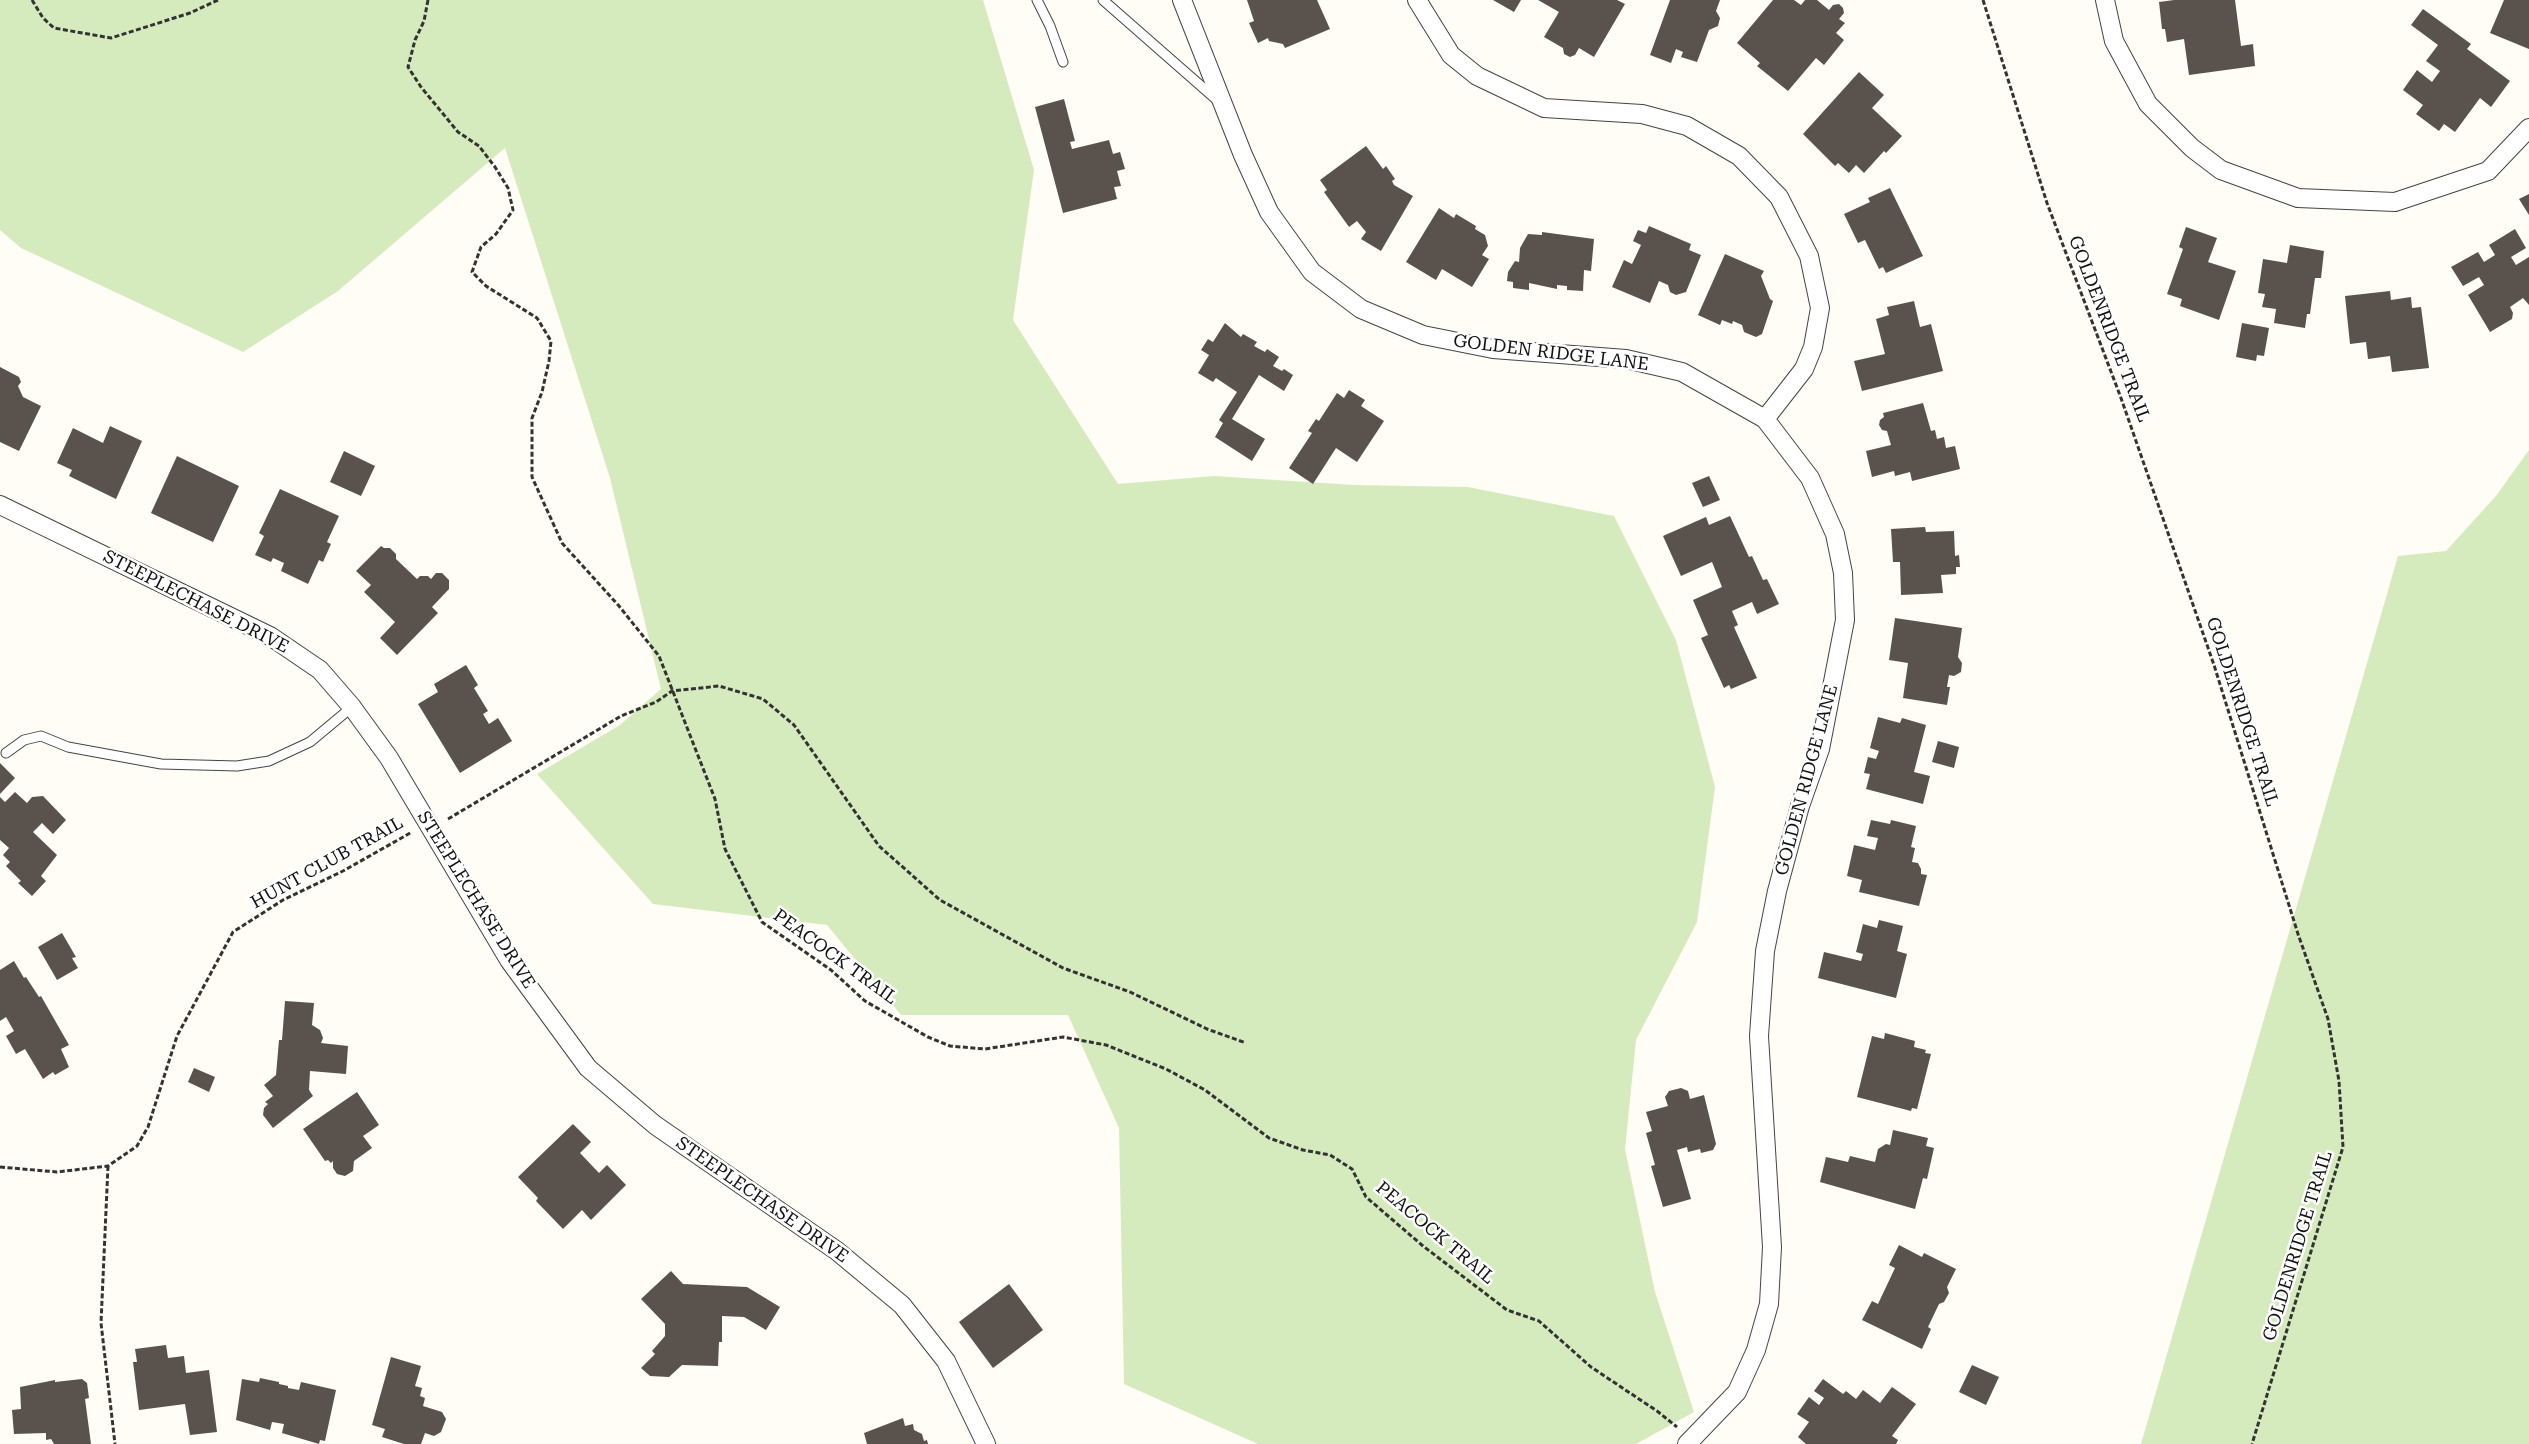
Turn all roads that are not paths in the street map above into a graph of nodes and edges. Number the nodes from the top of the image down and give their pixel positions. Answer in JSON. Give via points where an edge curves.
{"nodes":[{"id":1,"x":1037,"y":0,"type":"edge"},
{"id":2,"x":1103,"y":0,"type":"edge"},
{"id":3,"x":1182,"y":0,"type":"edge"},
{"id":4,"x":1417,"y":0,"type":"edge"},
{"id":5,"x":2105,"y":0,"type":"edge"},
{"id":6,"x":1063,"y":62,"type":"dead end"},
{"id":7,"x":1223,"y":105,"type":"junction"},
{"id":8,"x":2529,"y":128,"type":"edge"},
{"id":9,"x":1765,"y":419,"type":"junction"},
{"id":10,"x":0,"y":505,"type":"edge"},
{"id":11,"x":352,"y":707,"type":"junction"},
{"id":12,"x":6,"y":753,"type":"dead end"},
{"id":13,"x":1689,"y":1442,"type":"edge"},
{"id":14,"x":986,"y":1444,"type":"edge"}],
"edges":[{"from":1,"to":6,"type":"lane"},
{"from":2,"to":7,"type":"lane"},
{"from":3,"to":7,"type":"street","name":"GOLDEN RIDGE LANE"},
{"from":4,"to":9,"type":"street","via":[[1451,55],[1477,76],[1544,108],[1642,114],[1687,126],[1739,156],[1778,197],[1809,256],[1820,308],[1813,347],[1804,369]]},
{"from":5,"to":8,"type":"street","via":[[2114,41],[2148,104],[2192,148],[2221,170],[2298,198],[2395,202],[2488,171]]},
{"from":7,"to":9,"type":"street","name":"GOLDEN RIDGE LANE","via":[[1269,212],[1312,272],[1361,309],[1423,335],[1476,345],[1626,359],[1682,372]]},
{"from":9,"to":13,"type":"street","name":"GOLDEN RIDGE LANE","via":[[1810,478],[1835,534],[1843,573],[1845,620],[1820,749],[1800,806],[1765,951],[1759,1036],[1772,1247],[1769,1304],[1756,1350],[1737,1392]]},
{"from":10,"to":11,"type":"street","name":"STEEPLECHASE DRIVE","via":[[270,636],[320,670]]},
{"from":11,"to":12,"type":"lane","via":[[310,742],[269,761],[237,766],[161,764],[68,747],[41,736],[24,740]]},
{"from":11,"to":14,"type":"street","name":"STEEPLECHASE DRIVE","via":[[389,758],[509,960],[588,1068],[655,1125],[837,1251],[902,1305],[946,1361]]}]}
